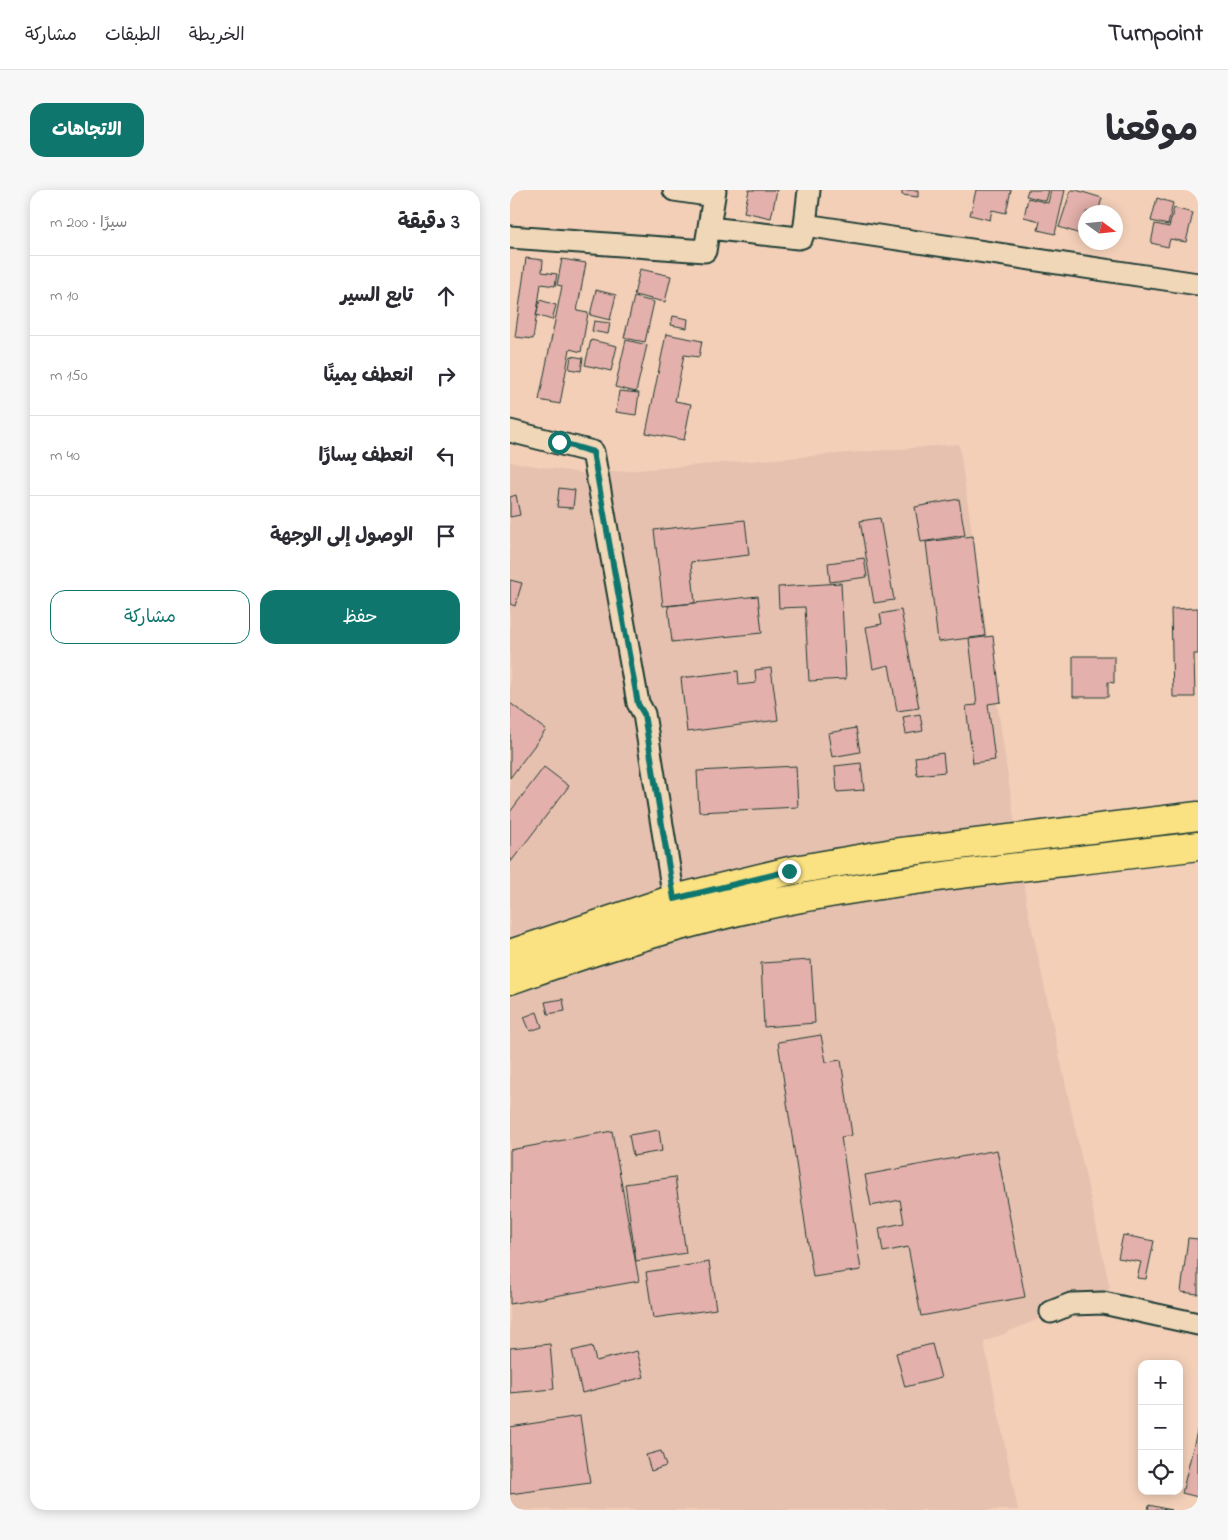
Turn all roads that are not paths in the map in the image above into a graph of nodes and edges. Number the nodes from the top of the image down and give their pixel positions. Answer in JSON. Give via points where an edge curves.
{"nodes":[{"id":1,"x":674,"y":190,"type":"edge"},
{"id":2,"x":809,"y":190,"type":"edge"},
{"id":3,"x":714,"y":193,"type":"edge"},
{"id":4,"x":805,"y":225,"type":"junction"},
{"id":5,"x":709,"y":228,"type":"junction"},
{"id":6,"x":510,"y":237,"type":"edge"},
{"id":7,"x":1198,"y":284,"type":"edge"},
{"id":8,"x":510,"y":431,"type":"edge"},
{"id":9,"x":1198,"y":816,"type":"edge"},
{"id":10,"x":1198,"y":846,"type":"edge"},
{"id":11,"x":674,"y":899,"type":"junction"},
{"id":12,"x":510,"y":954,"type":"edge"},
{"id":13,"x":510,"y":980,"type":"edge"},
{"id":14,"x":1052,"y":1312,"type":"dead end"},
{"id":15,"x":1198,"y":1324,"type":"edge"}],
"edges":[{"from":1,"to":3,"type":"street"},
{"from":2,"to":4,"type":"street"},
{"from":3,"to":5,"type":"street"},
{"from":4,"to":5,"type":"street","via":[[803,234],[798,238]]},
{"from":4,"to":7,"type":"street"},
{"from":5,"to":6,"type":"street","via":[[705,251]]},
{"from":8,"to":11,"type":"street","via":[[593,452],[638,704],[644,714]]},
{"from":9,"to":11,"type":"main road","via":[[893,853],[789,871]]},
{"from":10,"to":13,"type":"main road","via":[[907,880],[798,898],[680,925]]},
{"from":11,"to":12,"type":"main road"},
{"from":14,"to":15,"type":"street","via":[[1071,1304],[1103,1303]]}]}
